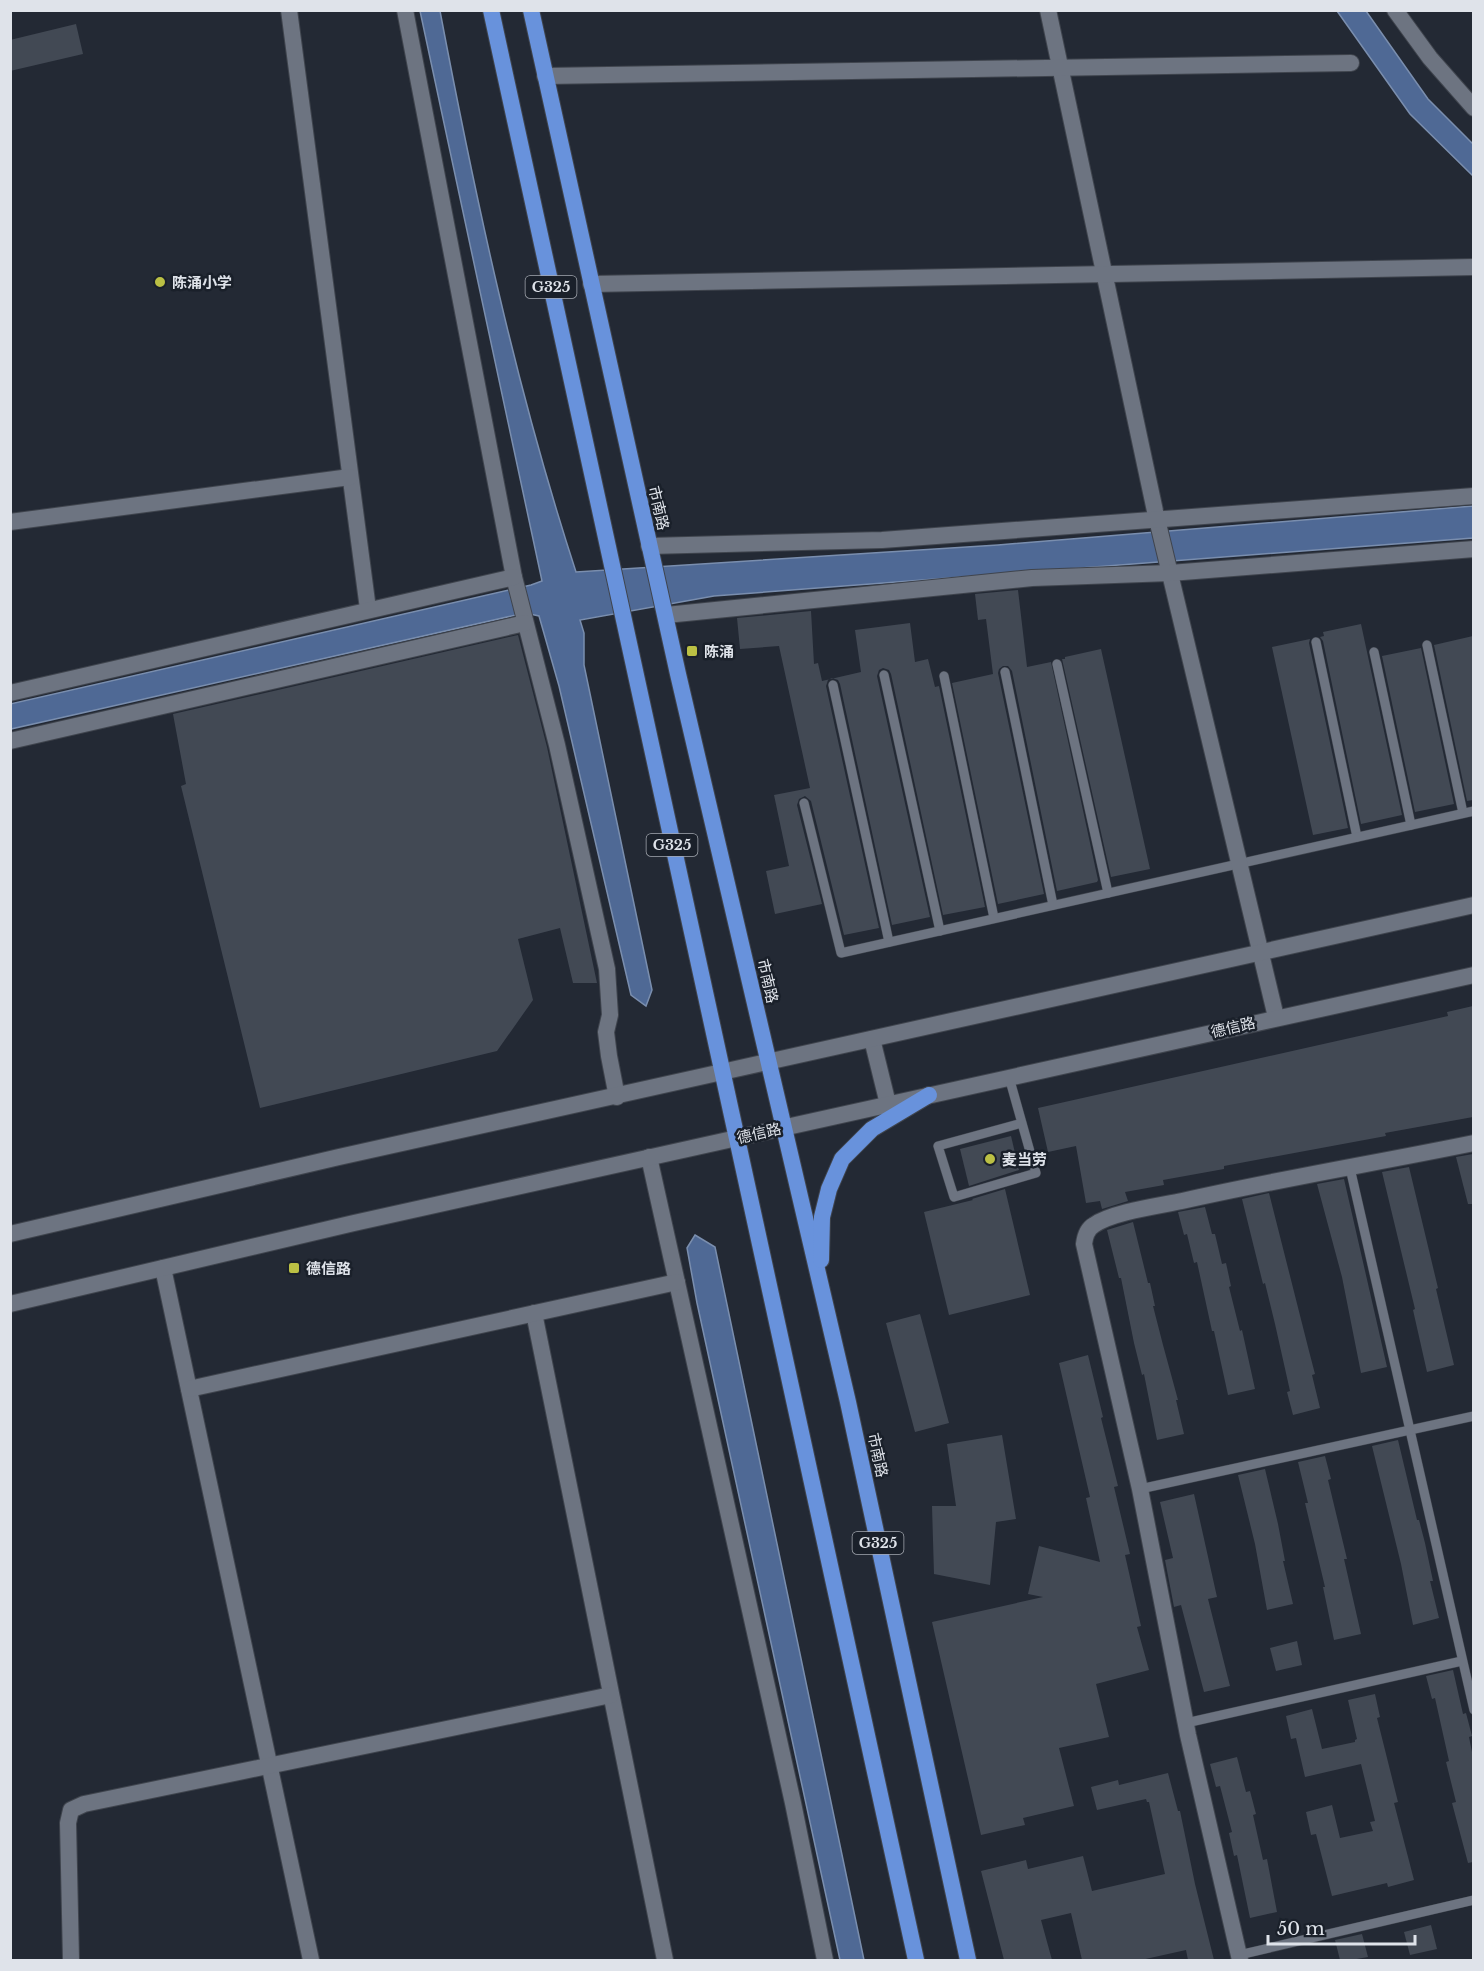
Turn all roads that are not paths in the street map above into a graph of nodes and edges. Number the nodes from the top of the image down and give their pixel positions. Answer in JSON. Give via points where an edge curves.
{"nodes":[{"id":1,"x":289,"y":10,"type":"edge"},
{"id":2,"x":405,"y":10,"type":"edge"},
{"id":3,"x":491,"y":10,"type":"edge"},
{"id":4,"x":531,"y":10,"type":"edge"},
{"id":5,"x":1048,"y":10,"type":"edge"},
{"id":6,"x":1395,"y":10,"type":"edge"},
{"id":7,"x":1351,"y":63,"type":"dead end"},
{"id":8,"x":1060,"y":68,"type":"junction"},
{"id":9,"x":545,"y":76,"type":"junction"},
{"id":10,"x":1473,"y":108,"type":"edge"},
{"id":11,"x":1473,"y":267,"type":"edge"},
{"id":12,"x":1104,"y":274,"type":"junction"},
{"id":13,"x":591,"y":284,"type":"junction"},
{"id":14,"x":350,"y":477,"type":"junction"},
{"id":15,"x":1473,"y":496,"type":"edge"},
{"id":16,"x":10,"y":522,"type":"edge"},
{"id":17,"x":1158,"y":524,"type":"junction"},
{"id":18,"x":1473,"y":549,"type":"edge"},
{"id":19,"x":651,"y":550,"type":"junction"},
{"id":20,"x":1169,"y":569,"type":"junction"},
{"id":21,"x":515,"y":581,"type":"junction"},
{"id":22,"x":368,"y":609,"type":"junction"},
{"id":23,"x":665,"y":613,"type":"junction"},
{"id":24,"x":524,"y":619,"type":"junction"},
{"id":25,"x":1316,"y":642,"type":"dead end"},
{"id":26,"x":1427,"y":645,"type":"dead end"},
{"id":27,"x":1374,"y":652,"type":"dead end"},
{"id":28,"x":1057,"y":664,"type":"dead end"},
{"id":29,"x":1005,"y":672,"type":"dead end"},
{"id":30,"x":884,"y":675,"type":"dead end"},
{"id":31,"x":944,"y":676,"type":"dead end"},
{"id":32,"x":833,"y":685,"type":"dead end"},
{"id":33,"x":10,"y":693,"type":"edge"},
{"id":34,"x":10,"y":741,"type":"edge"},
{"id":35,"x":804,"y":802,"type":"dead end"},
{"id":36,"x":1473,"y":811,"type":"edge"},
{"id":37,"x":1463,"y":813,"type":"junction"},
{"id":38,"x":1412,"y":825,"type":"junction"},
{"id":39,"x":1357,"y":837,"type":"junction"},
{"id":40,"x":1239,"y":863,"type":"junction"},
{"id":41,"x":1107,"y":893,"type":"junction"},
{"id":42,"x":1053,"y":905,"type":"junction"},
{"id":43,"x":1473,"y":905,"type":"edge"},
{"id":44,"x":994,"y":918,"type":"junction"},
{"id":45,"x":940,"y":931,"type":"junction"},
{"id":46,"x":889,"y":942,"type":"junction"},
{"id":47,"x":1260,"y":952,"type":"junction"},
{"id":48,"x":1473,"y":975,"type":"edge"},
{"id":49,"x":1276,"y":1017,"type":"junction"},
{"id":50,"x":872,"y":1039,"type":"junction"},
{"id":51,"x":769,"y":1061,"type":"junction"},
{"id":52,"x":722,"y":1072,"type":"junction"},
{"id":53,"x":1009,"y":1077,"type":"junction"},
{"id":54,"x":929,"y":1095,"type":"junction"},
{"id":55,"x":616,"y":1096,"type":"junction"},
{"id":56,"x":888,"y":1104,"type":"junction"},
{"id":57,"x":1022,"y":1123,"type":"junction"},
{"id":58,"x":784,"y":1128,"type":"junction"},
{"id":59,"x":736,"y":1138,"type":"junction"},
{"id":60,"x":1473,"y":1143,"type":"edge"},
{"id":61,"x":649,"y":1157,"type":"junction"},
{"id":62,"x":1350,"y":1168,"type":"junction"},
{"id":63,"x":10,"y":1234,"type":"edge"},
{"id":64,"x":163,"y":1268,"type":"junction"},
{"id":65,"x":676,"y":1282,"type":"junction"},
{"id":66,"x":820,"y":1285,"type":"junction"},
{"id":67,"x":10,"y":1304,"type":"edge"},
{"id":68,"x":534,"y":1313,"type":"junction"},
{"id":69,"x":189,"y":1389,"type":"junction"},
{"id":70,"x":1473,"y":1416,"type":"edge"},
{"id":71,"x":1410,"y":1430,"type":"junction"},
{"id":72,"x":1140,"y":1490,"type":"junction"},
{"id":73,"x":1462,"y":1661,"type":"junction"},
{"id":74,"x":611,"y":1695,"type":"junction"},
{"id":75,"x":1473,"y":1710,"type":"edge"},
{"id":76,"x":1186,"y":1724,"type":"junction"},
{"id":77,"x":270,"y":1766,"type":"junction"},
{"id":78,"x":1473,"y":1900,"type":"edge"},
{"id":79,"x":1240,"y":1958,"type":"edge"},
{"id":80,"x":70,"y":1960,"type":"edge"},
{"id":81,"x":311,"y":1960,"type":"edge"},
{"id":82,"x":665,"y":1960,"type":"edge"},
{"id":83,"x":825,"y":1960,"type":"edge"},
{"id":84,"x":916,"y":1960,"type":"edge"},
{"id":85,"x":968,"y":1960,"type":"edge"}],
"edges":[{"from":1,"to":14,"type":"street"},
{"from":2,"to":21,"type":"street"},
{"from":3,"to":52,"type":"highway","number":"G325"},
{"from":4,"to":9,"type":"highway","name":"市南路","number":"G325"},
{"from":5,"to":8,"type":"street"},
{"from":6,"to":10,"type":"street"},
{"from":7,"to":8,"type":"street"},
{"from":8,"to":9,"type":"street"},
{"from":8,"to":12,"type":"street"},
{"from":9,"to":13,"type":"highway","name":"市南路","number":"G325"},
{"from":11,"to":12,"type":"street"},
{"from":12,"to":13,"type":"street"},
{"from":12,"to":17,"type":"street"},
{"from":13,"to":19,"type":"highway","name":"市南路","number":"G325"},
{"from":14,"to":16,"type":"street"},
{"from":14,"to":22,"type":"street"},
{"from":15,"to":17,"type":"street"},
{"from":17,"to":19,"type":"street"},
{"from":17,"to":20,"type":"street"},
{"from":18,"to":20,"type":"street"},
{"from":19,"to":23,"type":"highway","name":"市南路","number":"G325"},
{"from":20,"to":23,"type":"street"},
{"from":20,"to":40,"type":"street"},
{"from":21,"to":22,"type":"street"},
{"from":21,"to":24,"type":"street"},
{"from":22,"to":33,"type":"street"},
{"from":23,"to":51,"type":"highway","name":"市南路","number":"G325"},
{"from":24,"to":34,"type":"street"},
{"from":24,"to":55,"type":"street","via":[[608,969],[610,1015],[606,1032]]},
{"from":25,"to":39,"type":"lane"},
{"from":26,"to":37,"type":"lane"},
{"from":27,"to":38,"type":"lane"},
{"from":28,"to":41,"type":"lane"},
{"from":29,"to":42,"type":"lane"},
{"from":30,"to":45,"type":"lane"},
{"from":31,"to":44,"type":"lane"},
{"from":32,"to":46,"type":"lane"},
{"from":35,"to":46,"type":"lane","via":[[840,953]]},
{"from":36,"to":37,"type":"lane"},
{"from":37,"to":38,"type":"lane"},
{"from":38,"to":39,"type":"lane"},
{"from":39,"to":40,"type":"lane"},
{"from":40,"to":41,"type":"lane"},
{"from":40,"to":47,"type":"street"},
{"from":41,"to":42,"type":"lane"},
{"from":42,"to":44,"type":"lane"},
{"from":43,"to":47,"type":"street"},
{"from":44,"to":45,"type":"lane"},
{"from":45,"to":46,"type":"lane"},
{"from":47,"to":49,"type":"street"},
{"from":47,"to":50,"type":"street"},
{"from":48,"to":49,"type":"street","name":"德信路"},
{"from":49,"to":53,"type":"street","name":"德信路"},
{"from":50,"to":51,"type":"street"},
{"from":50,"to":56,"type":"street"},
{"from":51,"to":52,"type":"street"},
{"from":51,"to":58,"type":"highway","name":"市南路","number":"G325"},
{"from":52,"to":55,"type":"street"},
{"from":52,"to":59,"type":"highway","number":"G325"},
{"from":53,"to":54,"type":"street","name":"德信路"},
{"from":53,"to":57,"type":"lane"},
{"from":54,"to":56,"type":"street","name":"德信路"},
{"from":54,"to":66,"type":"highway","via":[[872,1129],[842,1158],[822,1217]]},
{"from":55,"to":63,"type":"street"},
{"from":56,"to":58,"type":"street","name":"德信路"},
{"from":57,"to":57,"type":"lane","via":[[938,1146],[954,1197],[1036,1173]]},
{"from":58,"to":59,"type":"street","name":"德信路"},
{"from":58,"to":66,"type":"highway","name":"市南路","number":"G325"},
{"from":59,"to":61,"type":"street","name":"德信路"},
{"from":59,"to":84,"type":"highway","number":"G325"},
{"from":60,"to":62,"type":"street"},
{"from":61,"to":64,"type":"street","name":"德信路"},
{"from":61,"to":65,"type":"street"},
{"from":62,"to":71,"type":"lane"},
{"from":62,"to":72,"type":"street","via":[[1268,1181],[1120,1215],[1091,1226],[1084,1244]]},
{"from":64,"to":67,"type":"street","name":"德信路"},
{"from":64,"to":69,"type":"street"},
{"from":65,"to":68,"type":"street"},
{"from":65,"to":83,"type":"street"},
{"from":66,"to":85,"type":"highway","name":"市南路","number":"G325"},
{"from":68,"to":69,"type":"street"},
{"from":68,"to":74,"type":"street"},
{"from":69,"to":77,"type":"street"},
{"from":70,"to":71,"type":"lane"},
{"from":71,"to":72,"type":"lane"},
{"from":71,"to":73,"type":"lane"},
{"from":72,"to":76,"type":"street"},
{"from":73,"to":75,"type":"lane"},
{"from":73,"to":76,"type":"lane"},
{"from":74,"to":77,"type":"street"},
{"from":74,"to":82,"type":"street"},
{"from":76,"to":79,"type":"street"},
{"from":77,"to":80,"type":"street","via":[[84,1804],[71,1810]]},
{"from":77,"to":81,"type":"street"},
{"from":78,"to":79,"type":"lane"}]}
